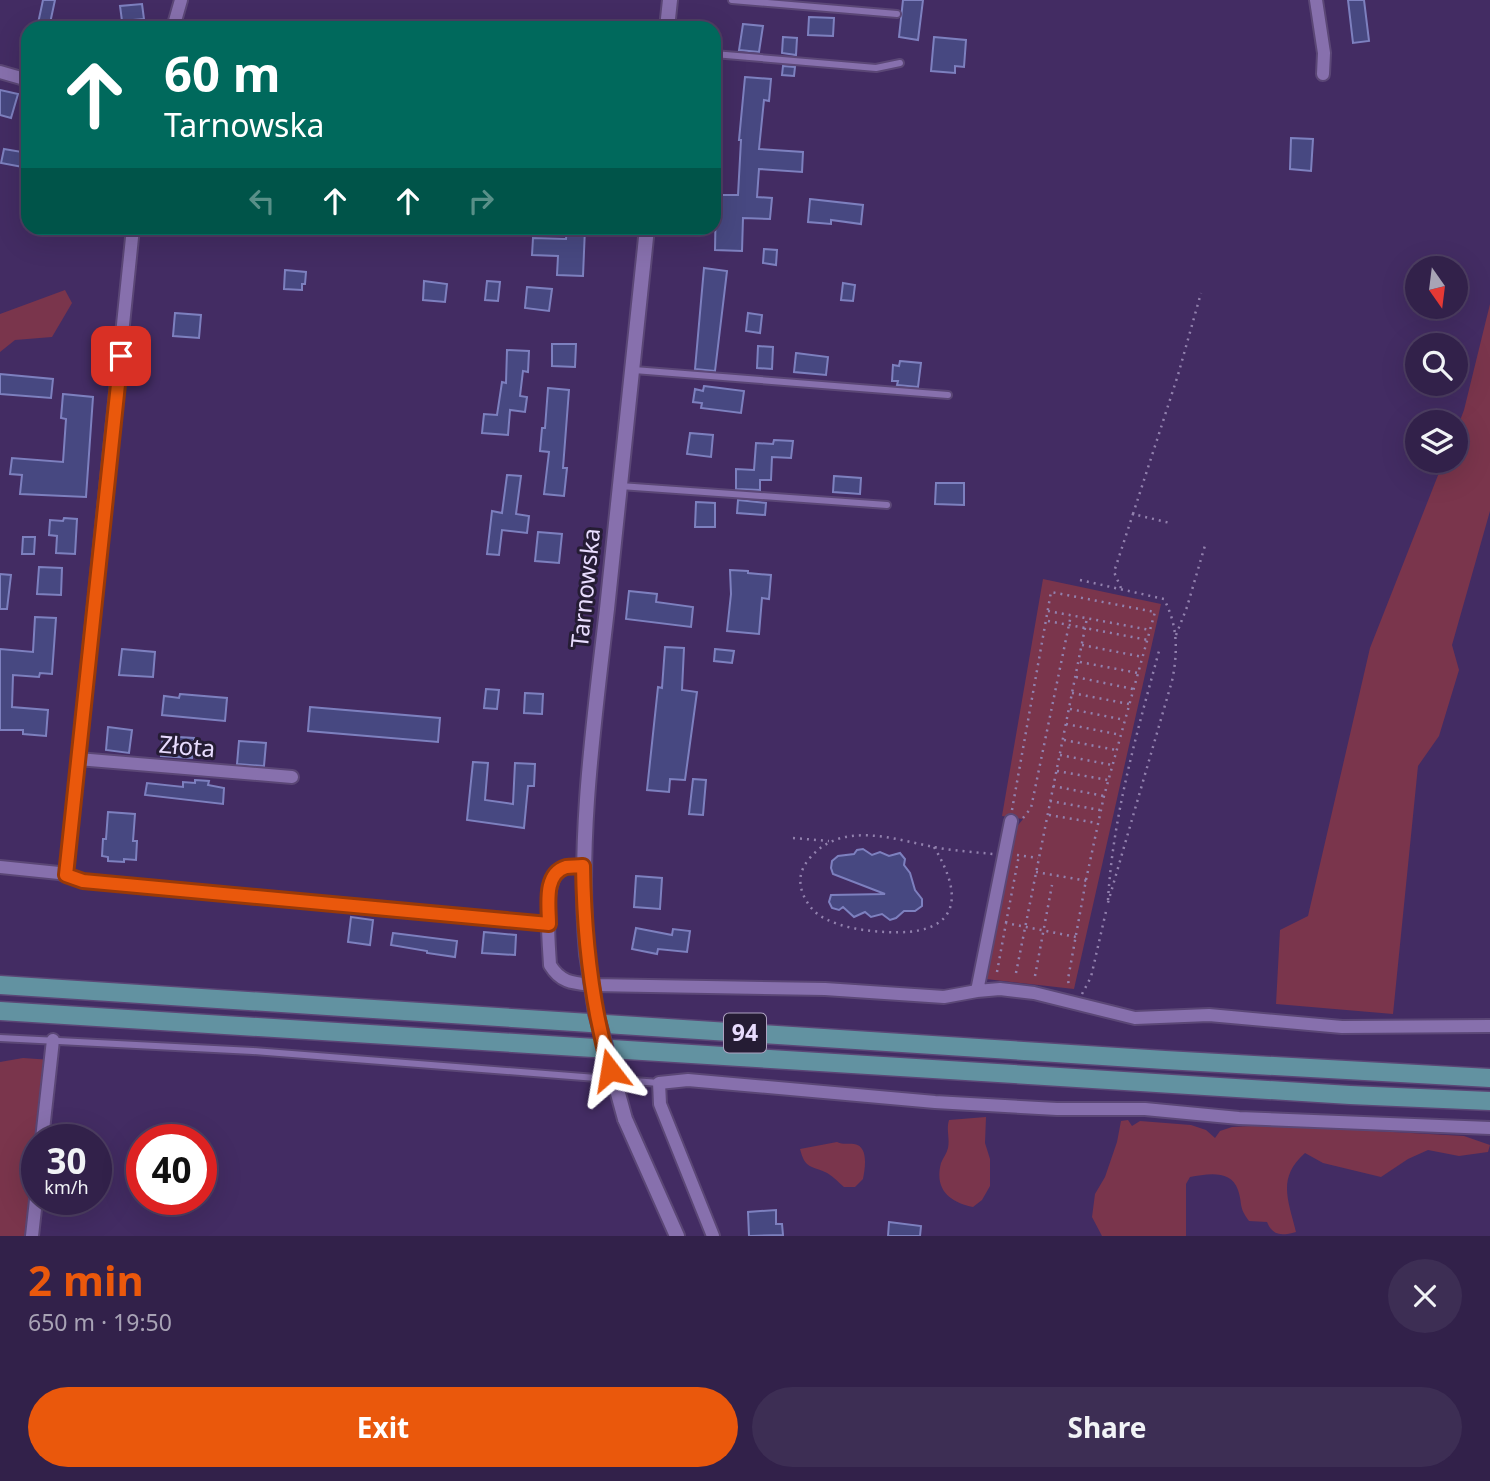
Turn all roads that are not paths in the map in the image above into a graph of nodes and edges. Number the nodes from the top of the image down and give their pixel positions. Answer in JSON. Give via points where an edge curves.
{"nodes":[{"id":1,"x":181,"y":0,"type":"edge"},
{"id":2,"x":670,"y":0,"type":"edge"},
{"id":3,"x":732,"y":0,"type":"edge"},
{"id":4,"x":1317,"y":0,"type":"edge"},
{"id":5,"x":897,"y":15,"type":"dead end"},
{"id":6,"x":175,"y":21,"type":"edge"},
{"id":7,"x":668,"y":21,"type":"edge"},
{"id":8,"x":721,"y":55,"type":"edge"},
{"id":9,"x":900,"y":63,"type":"dead end"},
{"id":10,"x":0,"y":72,"type":"edge"},
{"id":11,"x":1323,"y":74,"type":"dead end"},
{"id":12,"x":21,"y":78,"type":"edge"},
{"id":13,"x":133,"y":235,"type":"edge"},
{"id":14,"x":646,"y":235,"type":"edge"},
{"id":15,"x":632,"y":370,"type":"junction"},
{"id":16,"x":948,"y":395,"type":"dead end"},
{"id":17,"x":620,"y":486,"type":"junction"},
{"id":18,"x":887,"y":505,"type":"dead end"},
{"id":19,"x":78,"y":759,"type":"junction"},
{"id":20,"x":292,"y":776,"type":"dead end"},
{"id":21,"x":1011,"y":819,"type":"road end"},
{"id":22,"x":583,"y":866,"type":"junction"},
{"id":23,"x":0,"y":867,"type":"edge"},
{"id":24,"x":66,"y":875,"type":"junction"},
{"id":25,"x":549,"y":924,"type":"junction"},
{"id":26,"x":0,"y":985,"type":"edge"},
{"id":27,"x":977,"y":991,"type":"junction"},
{"id":28,"x":0,"y":1011,"type":"edge"},
{"id":29,"x":1490,"y":1026,"type":"edge"},
{"id":30,"x":0,"y":1038,"type":"edge"},
{"id":31,"x":53,"y":1040,"type":"junction"},
{"id":32,"x":1490,"y":1078,"type":"edge"},
{"id":33,"x":659,"y":1083,"type":"junction"},
{"id":34,"x":1490,"y":1101,"type":"edge"},
{"id":35,"x":44,"y":1124,"type":"edge"},
{"id":36,"x":1490,"y":1128,"type":"edge"},
{"id":37,"x":34,"y":1215,"type":"edge"},
{"id":38,"x":32,"y":1236,"type":"edge"},
{"id":39,"x":677,"y":1236,"type":"edge"},
{"id":40,"x":713,"y":1236,"type":"edge"}],
"edges":[{"from":1,"to":6,"type":"street"},
{"from":2,"to":7,"type":"street"},
{"from":3,"to":5,"type":"lane"},
{"from":4,"to":11,"type":"street"},
{"from":8,"to":9,"type":"lane","via":[[876,68]]},
{"from":10,"to":12,"type":"street"},
{"from":13,"to":19,"type":"street"},
{"from":14,"to":15,"type":"street","name":"Tarnowska"},
{"from":15,"to":16,"type":"lane"},
{"from":15,"to":17,"type":"street","name":"Tarnowska"},
{"from":17,"to":18,"type":"lane"},
{"from":17,"to":22,"type":"street","name":"Tarnowska"},
{"from":19,"to":20,"type":"street","name":"Złota"},
{"from":19,"to":24,"type":"street"},
{"from":21,"to":27,"type":"street"},
{"from":22,"to":25,"type":"street","via":[[557,872],[550,884]]},
{"from":22,"to":39,"type":"street","name":"Tarnowska","bridge":true,"via":[[587,954],[599,1026],[625,1119]]},
{"from":23,"to":24,"type":"street"},
{"from":24,"to":25,"type":"street","via":[[83,881]]},
{"from":25,"to":27,"type":"street","via":[[550,965],[566,982],[944,997]]},
{"from":26,"to":32,"type":"main road","number":"94"},
{"from":27,"to":29,"type":"street","via":[[1070,995],[1135,1018],[1209,1015],[1342,1027]]},
{"from":28,"to":34,"type":"main road","number":"94"},
{"from":30,"to":31,"type":"lane"},
{"from":31,"to":33,"type":"lane"},
{"from":31,"to":35,"type":"street"},
{"from":33,"to":36,"type":"street","via":[[688,1080],[935,1102]]},
{"from":33,"to":40,"type":"street","via":[[660,1104]]},
{"from":37,"to":38,"type":"street"}]}
